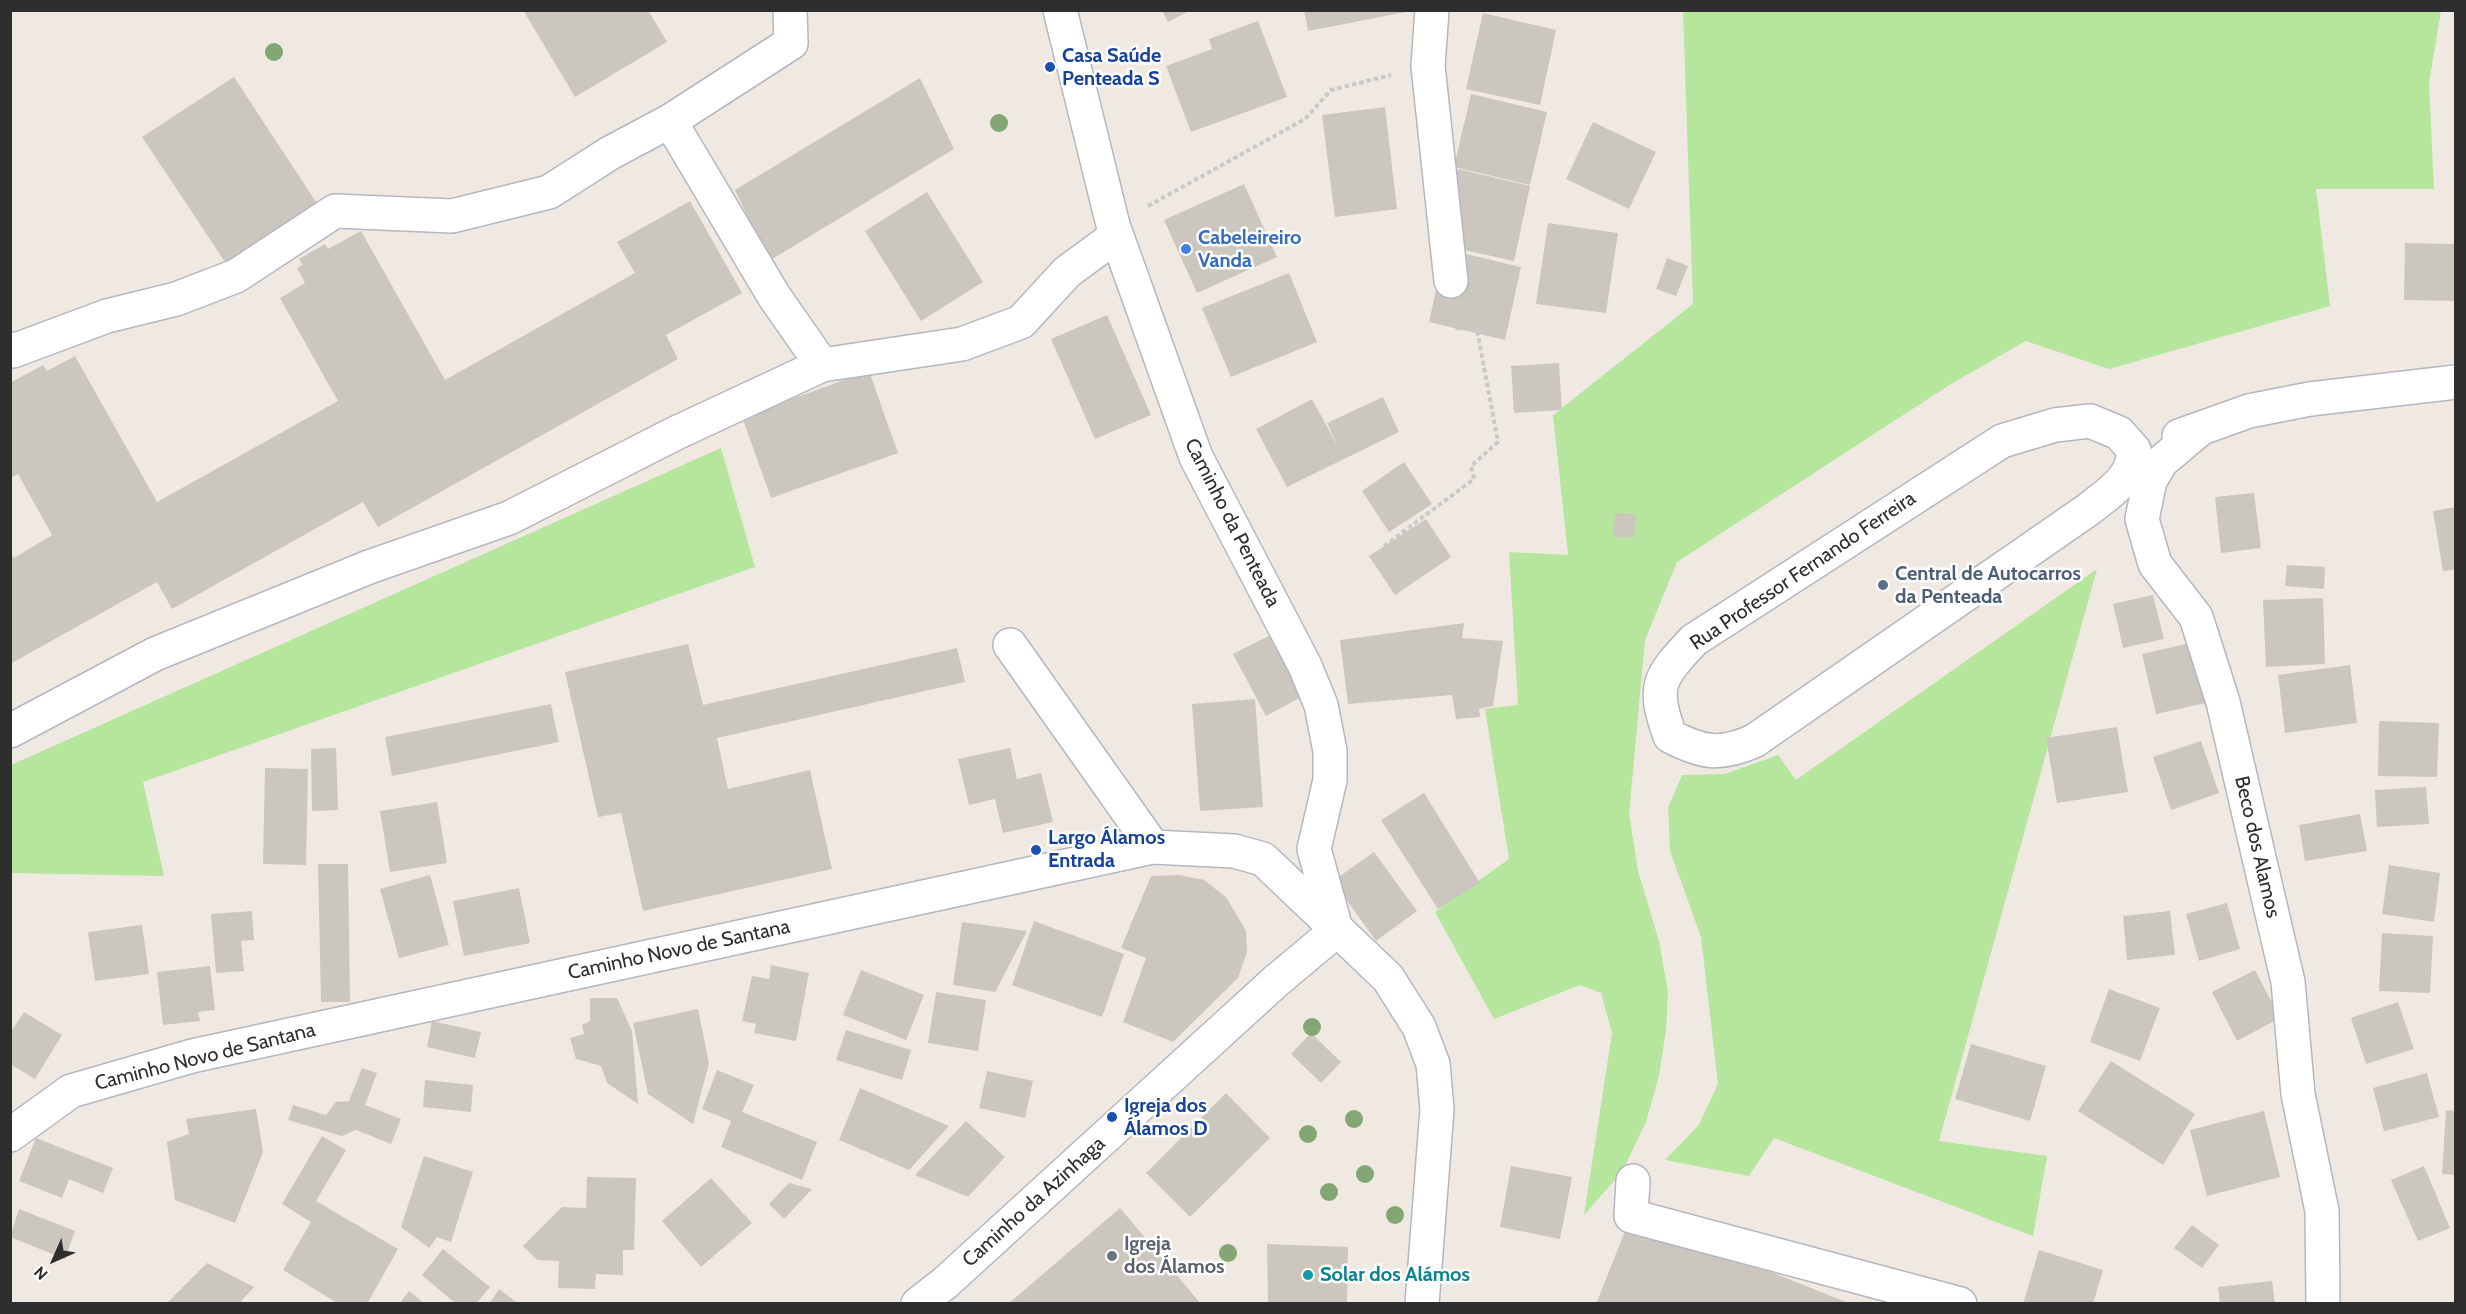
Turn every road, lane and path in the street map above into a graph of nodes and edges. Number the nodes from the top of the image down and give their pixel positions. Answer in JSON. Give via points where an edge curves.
{"nodes":[{"id":1,"x":790,"y":10,"type":"edge"},
{"id":2,"x":1060,"y":10,"type":"edge"},
{"id":3,"x":1432,"y":10,"type":"edge"},
{"id":4,"x":1428,"y":66,"type":"junction"},
{"id":5,"x":670,"y":121,"type":"junction"},
{"id":6,"x":1115,"y":230,"type":"junction"},
{"id":7,"x":1450,"y":281,"type":"joint"},
{"id":8,"x":10,"y":349,"type":"edge"},
{"id":9,"x":822,"y":365,"type":"junction"},
{"id":10,"x":2456,"y":382,"type":"edge"},
{"id":11,"x":2199,"y":430,"type":"junction"},
{"id":12,"x":2134,"y":450,"type":"junction"},
{"id":13,"x":1384,"y":546,"type":"dead end"},
{"id":14,"x":1010,"y":645,"type":"dead end"},
{"id":15,"x":10,"y":731,"type":"edge"},
{"id":16,"x":1153,"y":847,"type":"junction"},
{"id":17,"x":1336,"y":930,"type":"junction"},
{"id":18,"x":10,"y":1135,"type":"edge"},
{"id":19,"x":1633,"y":1181,"type":"dead end"},
{"id":20,"x":918,"y":1304,"type":"edge"},
{"id":21,"x":1422,"y":1304,"type":"edge"},
{"id":22,"x":1960,"y":1304,"type":"edge"},
{"id":23,"x":2323,"y":1304,"type":"edge"}],
"edges":[{"from":1,"to":5,"type":"street","via":[[791,43]]},
{"from":2,"to":6,"type":"street","name":"Caminho da Penteada"},
{"from":3,"to":4,"type":"street"},
{"from":4,"to":6,"type":"path","via":[[1331,90],[1305,119]]},
{"from":4,"to":7,"type":"street"},
{"from":5,"to":8,"type":"street","via":[[549,192],[452,216],[335,211],[236,276],[176,300],[107,316],[14,351]]},
{"from":5,"to":9,"type":"street","via":[[774,296]]},
{"from":6,"to":9,"type":"street","via":[[1067,272],[1021,322],[963,344]]},
{"from":6,"to":17,"type":"street","name":"Caminho da Penteada","via":[[1196,457],[1305,666],[1321,705],[1330,751],[1330,780],[1314,849]]},
{"from":7,"to":13,"type":"path","via":[[1457,328],[1477,330],[1498,442],[1471,466],[1474,479]]},
{"from":9,"to":15,"type":"street","via":[[676,433],[509,518],[369,567],[155,654]]},
{"from":10,"to":11,"type":"street","via":[[2310,399],[2249,411]]},
{"from":11,"to":12,"type":"street"},
{"from":11,"to":23,"type":"street","name":"Beco dos Alamos","via":[[2162,462],[2150,482],[2142,519],[2155,564],[2196,617],[2223,702],[2265,881],[2288,982],[2298,1094],[2322,1210]]},
{"from":12,"to":12,"type":"street","name":"Rua Professor Fernando Ferreira","via":[[2119,433],[2090,421],[2055,425],[2002,441],[1694,640],[1661,683],[1659,705],[1670,736],[1697,750],[1734,750],[1754,741],[2114,491],[2134,463]]},
{"from":14,"to":16,"type":"street"},
{"from":16,"to":17,"type":"street","name":"Caminho Novo de Santana","via":[[1234,851],[1263,859]]},
{"from":16,"to":18,"type":"street","name":"Caminho Novo de Santana","via":[[192,1056],[71,1091]]},
{"from":17,"to":20,"type":"street","name":"Caminho da Azinhaga"},
{"from":17,"to":21,"type":"street","name":"Caminho Novo de Santana","via":[[1388,978],[1419,1028],[1433,1064],[1437,1109]]},
{"from":19,"to":22,"type":"street","via":[[1630,1216]]}]}
